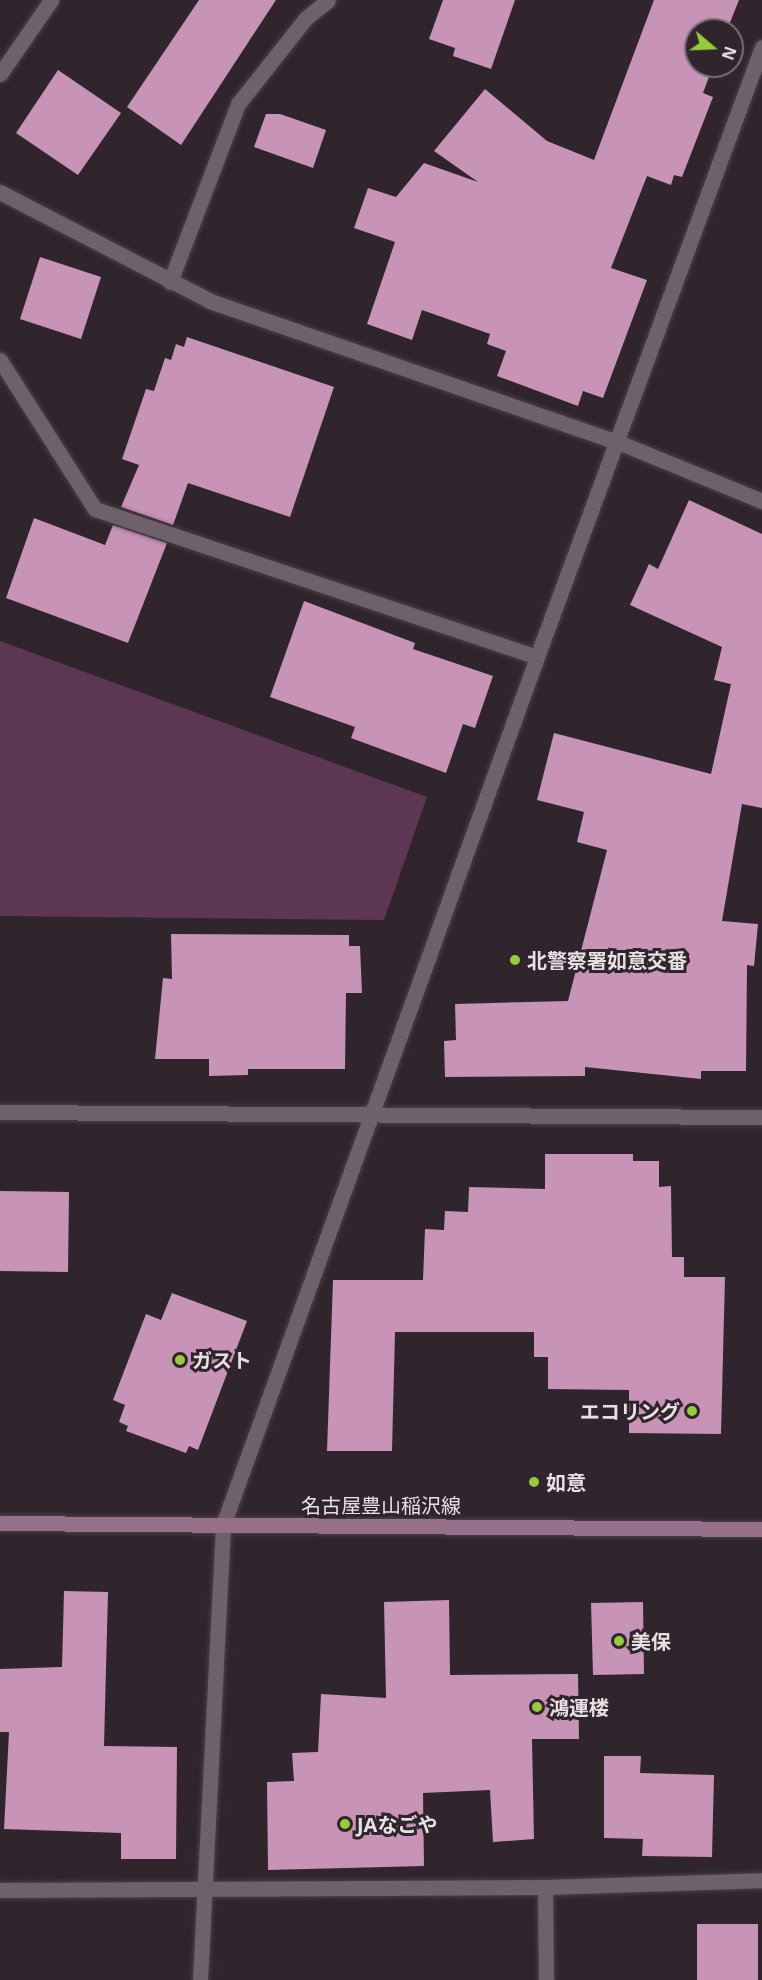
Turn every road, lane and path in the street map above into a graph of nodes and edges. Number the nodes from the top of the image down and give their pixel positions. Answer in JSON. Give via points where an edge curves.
{"nodes":[{"id":1,"x":51,"y":0,"type":"edge"},
{"id":2,"x":328,"y":0,"type":"edge"},
{"id":3,"x":762,"y":47,"type":"edge"},
{"id":4,"x":0,"y":74,"type":"edge"},
{"id":5,"x":0,"y":192,"type":"edge"},
{"id":6,"x":170,"y":282,"type":"junction"},
{"id":7,"x":0,"y":360,"type":"edge"},
{"id":8,"x":618,"y":442,"type":"junction"},
{"id":9,"x":762,"y":501,"type":"edge"},
{"id":10,"x":537,"y":657,"type":"junction"},
{"id":11,"x":0,"y":1112,"type":"edge"},
{"id":12,"x":371,"y":1115,"type":"junction"},
{"id":13,"x":762,"y":1117,"type":"edge"},
{"id":14,"x":0,"y":1523,"type":"edge"},
{"id":15,"x":223,"y":1525,"type":"junction"},
{"id":16,"x":762,"y":1529,"type":"edge"},
{"id":17,"x":762,"y":1880,"type":"edge"},
{"id":18,"x":545,"y":1887,"type":"junction"},
{"id":19,"x":0,"y":1890,"type":"edge"},
{"id":20,"x":206,"y":1891,"type":"junction"},
{"id":21,"x":200,"y":1980,"type":"edge"},
{"id":22,"x":546,"y":1980,"type":"edge"}],
"edges":[{"from":1,"to":4,"type":"street"},
{"from":2,"to":6,"type":"street","via":[[306,18],[238,104]]},
{"from":3,"to":8,"type":"street"},
{"from":5,"to":6,"type":"street"},
{"from":6,"to":8,"type":"street","via":[[210,301]]},
{"from":7,"to":10,"type":"street","via":[[95,509]]},
{"from":8,"to":9,"type":"street"},
{"from":8,"to":10,"type":"street"},
{"from":10,"to":12,"type":"street"},
{"from":11,"to":12,"type":"street"},
{"from":12,"to":13,"type":"street"},
{"from":12,"to":15,"type":"street"},
{"from":14,"to":15,"type":"main road","name":"名古屋豊山稲沢線"},
{"from":15,"to":16,"type":"main road","name":"名古屋豊山稲沢線"},
{"from":15,"to":20,"type":"street"},
{"from":17,"to":18,"type":"street"},
{"from":18,"to":20,"type":"street"},
{"from":18,"to":22,"type":"street"},
{"from":19,"to":20,"type":"street"},
{"from":20,"to":21,"type":"street"}]}
